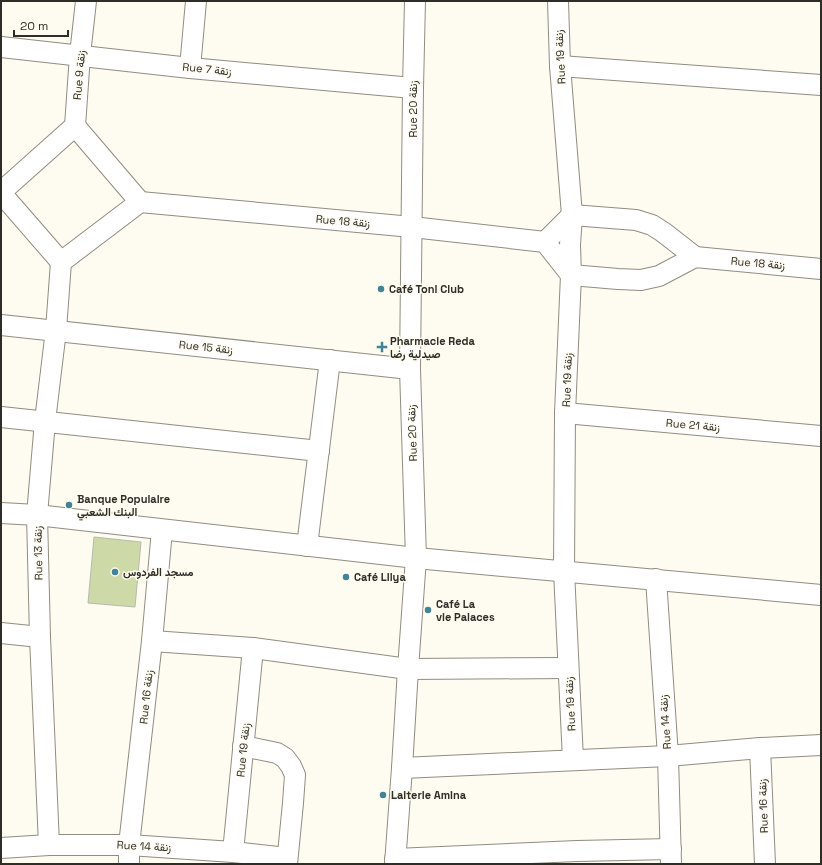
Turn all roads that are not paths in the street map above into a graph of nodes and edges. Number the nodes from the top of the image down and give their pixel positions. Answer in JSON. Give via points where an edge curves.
{"nodes":[{"id":1,"x":86,"y":1,"type":"edge"},
{"id":2,"x":196,"y":1,"type":"edge"},
{"id":3,"x":415,"y":1,"type":"edge"},
{"id":4,"x":558,"y":1,"type":"edge"},
{"id":5,"x":1,"y":47,"type":"edge"},
{"id":6,"x":80,"y":55,"type":"junction"},
{"id":7,"x":560,"y":66,"type":"junction"},
{"id":8,"x":190,"y":68,"type":"junction"},
{"id":9,"x":821,"y":85,"type":"edge"},
{"id":10,"x":413,"y":88,"type":"junction"},
{"id":11,"x":75,"y":126,"type":"junction"},
{"id":12,"x":1,"y":192,"type":"edge"},
{"id":13,"x":140,"y":202,"type":"junction"},
{"id":14,"x":572,"y":215,"type":"junction"},
{"id":15,"x":412,"y":227,"type":"junction"},
{"id":16,"x":545,"y":242,"type":"junction"},
{"id":17,"x":695,"y":257,"type":"junction"},
{"id":18,"x":61,"y":262,"type":"junction"},
{"id":19,"x":821,"y":269,"type":"edge"},
{"id":20,"x":571,"y":275,"type":"junction"},
{"id":21,"x":1,"y":325,"type":"edge"},
{"id":22,"x":56,"y":330,"type":"junction"},
{"id":23,"x":330,"y":360,"type":"junction"},
{"id":24,"x":410,"y":369,"type":"junction"},
{"id":25,"x":565,"y":413,"type":"junction"},
{"id":26,"x":1,"y":417,"type":"edge"},
{"id":27,"x":44,"y":421,"type":"junction"},
{"id":28,"x":821,"y":436,"type":"edge"},
{"id":29,"x":319,"y":451,"type":"junction"},
{"id":30,"x":1,"y":513,"type":"edge"},
{"id":31,"x":37,"y":515,"type":"junction"},
{"id":32,"x":162,"y":530,"type":"junction"},
{"id":33,"x":307,"y":546,"type":"junction"},
{"id":34,"x":416,"y":558,"type":"junction"},
{"id":35,"x":564,"y":571,"type":"junction"},
{"id":36,"x":656,"y":579,"type":"junction"},
{"id":37,"x":821,"y":595,"type":"edge"},
{"id":38,"x":1,"y":633,"type":"edge"},
{"id":39,"x":40,"y":637,"type":"junction"},
{"id":40,"x":152,"y":641,"type":"junction"},
{"id":41,"x":252,"y":648,"type":"junction"},
{"id":42,"x":568,"y":668,"type":"junction"},
{"id":43,"x":408,"y":670,"type":"junction"},
{"id":44,"x":821,"y":745,"type":"edge"},
{"id":45,"x":243,"y":746,"type":"junction"},
{"id":46,"x":760,"y":748,"type":"junction"},
{"id":47,"x":668,"y":756,"type":"junction"},
{"id":48,"x":573,"y":760,"type":"junction"},
{"id":49,"x":402,"y":768,"type":"junction"},
{"id":50,"x":129,"y":844,"type":"junction"},
{"id":51,"x":49,"y":845,"type":"junction"},
{"id":52,"x":1,"y":848,"type":"edge"},
{"id":53,"x":233,"y":852,"type":"junction"},
{"id":54,"x":671,"y":856,"type":"edge"},
{"id":55,"x":577,"y":857,"type":"edge"},
{"id":56,"x":490,"y":859,"type":"edge"},
{"id":57,"x":287,"y":861,"type":"edge"},
{"id":58,"x":395,"y":861,"type":"edge"},
{"id":59,"x":129,"y":864,"type":"edge"},
{"id":60,"x":765,"y":864,"type":"edge"}],
"edges":[{"from":1,"to":6,"type":"street","name":"Rue 9 زنقة"},
{"from":2,"to":8,"type":"street"},
{"from":3,"to":10,"type":"street","name":"Rue 20 زنقة"},
{"from":4,"to":7,"type":"street","name":"Rue 19 زنقة"},
{"from":5,"to":6,"type":"street","name":"Rue 7 زنقة"},
{"from":6,"to":8,"type":"street","name":"Rue 7 زنقة"},
{"from":6,"to":11,"type":"street","name":"Rue 9 زنقة"},
{"from":7,"to":9,"type":"street"},
{"from":7,"to":14,"type":"street","name":"Rue 19 زنقة"},
{"from":8,"to":10,"type":"street","name":"Rue 7 زنقة"},
{"from":10,"to":15,"type":"street","name":"Rue 20 زنقة"},
{"from":11,"to":12,"type":"street"},
{"from":11,"to":13,"type":"street"},
{"from":12,"to":18,"type":"street"},
{"from":13,"to":15,"type":"street","name":"Rue 18 زنقة"},
{"from":13,"to":18,"type":"street"},
{"from":14,"to":16,"type":"street"},
{"from":14,"to":17,"type":"street","via":[[636,220],[652,225]]},
{"from":14,"to":20,"type":"street","name":"Rue 19 زنقة"},
{"from":15,"to":16,"type":"street","name":"Rue 18 زنقة"},
{"from":15,"to":24,"type":"street","name":"Rue 20 زنقة"},
{"from":16,"to":20,"type":"street"},
{"from":17,"to":19,"type":"street","name":"Rue 18 زنقة"},
{"from":17,"to":20,"type":"street","via":[[659,276],[641,280]]},
{"from":18,"to":22,"type":"street","name":"Rue 13 زنقة"},
{"from":20,"to":25,"type":"street","name":"Rue 19 زنقة"},
{"from":21,"to":22,"type":"street","name":"Rue 15 زنقة"},
{"from":22,"to":23,"type":"street","name":"Rue 15 زنقة"},
{"from":22,"to":27,"type":"street","name":"Rue 13 زنقة"},
{"from":23,"to":24,"type":"street","name":"Rue 15 زنقة"},
{"from":23,"to":29,"type":"street"},
{"from":24,"to":34,"type":"street","name":"Rue 20 زنقة"},
{"from":25,"to":28,"type":"street","name":"Rue 21 زنقة"},
{"from":25,"to":35,"type":"street","name":"Rue 19 زنقة"},
{"from":26,"to":27,"type":"street"},
{"from":27,"to":29,"type":"street"},
{"from":27,"to":31,"type":"street","name":"Rue 13 زنقة"},
{"from":29,"to":33,"type":"street"},
{"from":30,"to":31,"type":"street"},
{"from":31,"to":32,"type":"street"},
{"from":31,"to":39,"type":"street","name":"Rue 13 زنقة"},
{"from":32,"to":33,"type":"street"},
{"from":32,"to":40,"type":"street","name":"Rue 16 زنقة"},
{"from":33,"to":34,"type":"street"},
{"from":34,"to":35,"type":"street"},
{"from":34,"to":43,"type":"street","name":"Rue 20 زنقة"},
{"from":35,"to":36,"type":"street"},
{"from":35,"to":42,"type":"street","name":"Rue 19 زنقة"},
{"from":36,"to":37,"type":"street"},
{"from":36,"to":47,"type":"street","name":"Rue 14 زنقة"},
{"from":38,"to":39,"type":"street"},
{"from":39,"to":51,"type":"street","name":"Rue 13 زنقة"},
{"from":40,"to":41,"type":"street"},
{"from":40,"to":50,"type":"street","name":"Rue 16 زنقة"},
{"from":41,"to":43,"type":"street"},
{"from":41,"to":45,"type":"street","name":"Rue 19 زنقة"},
{"from":42,"to":43,"type":"street"},
{"from":42,"to":48,"type":"street","name":"Rue 19 زنقة"},
{"from":43,"to":49,"type":"street","name":"Rue 20 زنقة"},
{"from":44,"to":46,"type":"street"},
{"from":45,"to":53,"type":"street","name":"Rue 19 زنقة"},
{"from":45,"to":57,"type":"street","via":[[277,753],[285,758],[295,775]]},
{"from":46,"to":47,"type":"street"},
{"from":46,"to":60,"type":"street","name":"Rue 16 زنقة"},
{"from":47,"to":48,"type":"street"},
{"from":47,"to":54,"type":"street","name":"Rue 14 زنقة"},
{"from":48,"to":49,"type":"street"},
{"from":49,"to":58,"type":"street","name":"Rue 20 زنقة"},
{"from":50,"to":51,"type":"street","name":"Rue 14 زنقة"},
{"from":50,"to":53,"type":"street","name":"Rue 14 زنقة"},
{"from":50,"to":59,"type":"street","name":"Rue 16 زنقة"},
{"from":51,"to":52,"type":"street","name":"Rue 14 زنقة"},
{"from":53,"to":57,"type":"street","name":"Rue 14 زنقة"},
{"from":54,"to":55,"type":"street"},
{"from":55,"to":56,"type":"street"},
{"from":56,"to":58,"type":"street"}]}
